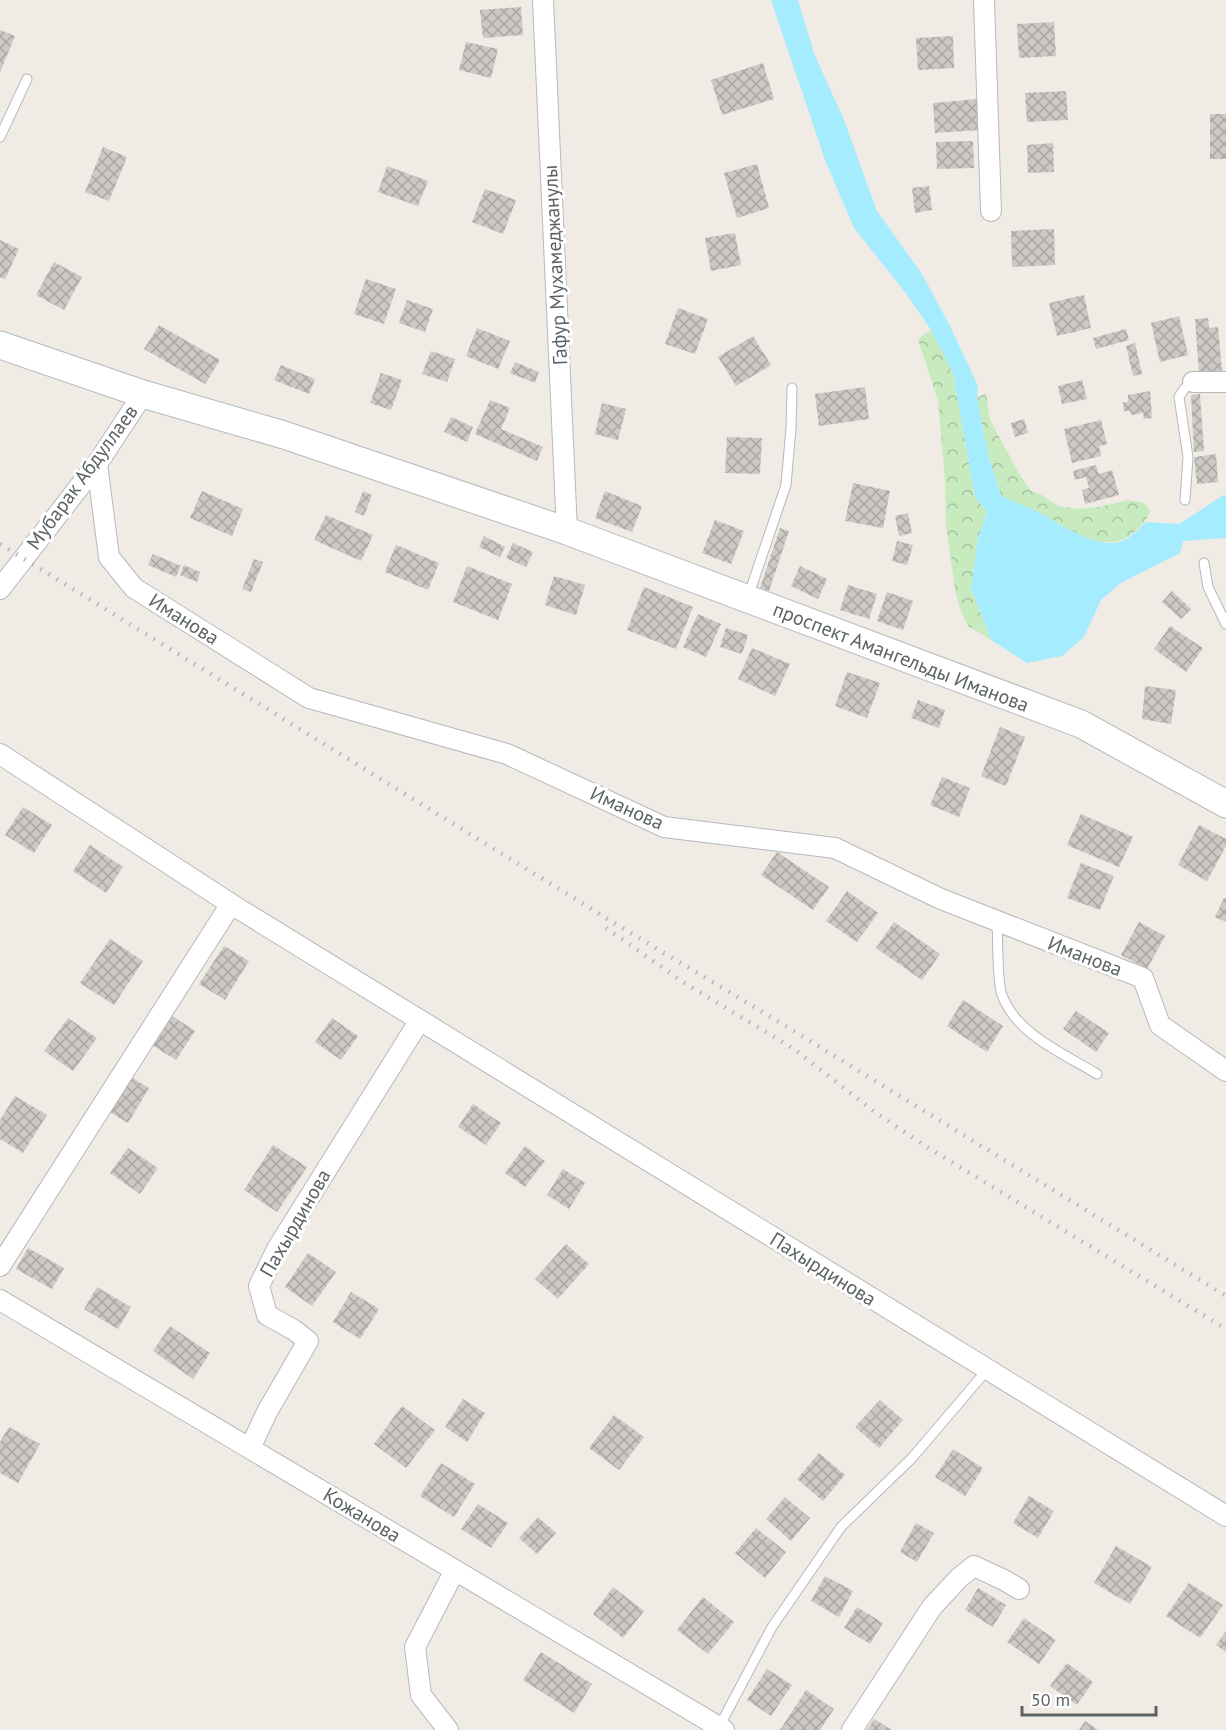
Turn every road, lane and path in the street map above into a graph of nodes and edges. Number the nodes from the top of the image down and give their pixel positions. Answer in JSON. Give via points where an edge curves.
{"nodes":[{"id":1,"x":543,"y":0,"type":"edge"},
{"id":2,"x":984,"y":0,"type":"edge"},
{"id":3,"x":27,"y":79,"type":"dead end"},
{"id":4,"x":0,"y":137,"type":"edge"},
{"id":5,"x":991,"y":211,"type":"dead end"},
{"id":6,"x":0,"y":345,"type":"edge"},
{"id":7,"x":1193,"y":382,"type":"joint"},
{"id":8,"x":1226,"y":382,"type":"edge"},
{"id":9,"x":792,"y":388,"type":"dead end"},
{"id":10,"x":143,"y":394,"type":"junction"},
{"id":11,"x":97,"y":464,"type":"junction"},
{"id":12,"x":1185,"y":500,"type":"dead end"},
{"id":13,"x":567,"y":531,"type":"junction"},
{"id":14,"x":1204,"y":563,"type":"dead end"},
{"id":15,"x":0,"y":589,"type":"edge"},
{"id":16,"x":748,"y":599,"type":"junction"},
{"id":17,"x":1226,"y":624,"type":"edge"},
{"id":18,"x":0,"y":754,"type":"edge"},
{"id":19,"x":1226,"y":804,"type":"edge"},
{"id":20,"x":231,"y":904,"type":"junction"},
{"id":21,"x":997,"y":921,"type":"junction"},
{"id":22,"x":420,"y":1020,"type":"junction"},
{"id":23,"x":1226,"y":1071,"type":"edge"},
{"id":24,"x":1096,"y":1074,"type":"dead end"},
{"id":25,"x":0,"y":1266,"type":"edge"},
{"id":26,"x":0,"y":1300,"type":"edge"},
{"id":27,"x":987,"y":1370,"type":"junction"},
{"id":28,"x":250,"y":1449,"type":"junction"},
{"id":29,"x":1226,"y":1516,"type":"edge"},
{"id":30,"x":455,"y":1570,"type":"junction"},
{"id":31,"x":1019,"y":1590,"type":"dead end"},
{"id":32,"x":722,"y":1728,"type":"edge"},
{"id":33,"x":448,"y":1730,"type":"edge"},
{"id":34,"x":852,"y":1730,"type":"edge"}],
"edges":[{"from":1,"to":13,"type":"street","name":"Гафур Мухамеджанулы"},
{"from":2,"to":5,"type":"street"},
{"from":3,"to":4,"type":"lane"},
{"from":6,"to":10,"type":"main road"},
{"from":7,"to":8,"type":"street"},
{"from":7,"to":12,"type":"lane","via":[[1179,397],[1188,457]]},
{"from":9,"to":16,"type":"lane","via":[[786,485]]},
{"from":10,"to":11,"type":"street","name":"Мубарак Абдуллаев"},
{"from":10,"to":13,"type":"main road","via":[[284,435]]},
{"from":11,"to":15,"type":"street","name":"Мубарак Абдуллаев"},
{"from":11,"to":21,"type":"street","name":"Иманова","via":[[109,557],[134,588],[309,698],[507,754],[664,827],[835,848]]},
{"from":13,"to":16,"type":"main road","name":"проспект Амангельды Иманова"},
{"from":14,"to":17,"type":"lane","via":[[1208,587]]},
{"from":16,"to":19,"type":"main road","name":"проспект Амангельды Иманова","via":[[1081,724]]},
{"from":18,"to":20,"type":"street","name":"Пахырдинова"},
{"from":20,"to":22,"type":"street","name":"Пахырдинова"},
{"from":20,"to":25,"type":"street"},
{"from":21,"to":23,"type":"street","name":"Иманова","via":[[1143,978],[1160,1024]]},
{"from":21,"to":24,"type":"lane","via":[[1001,994],[1013,1014],[1027,1030]]},
{"from":22,"to":27,"type":"street","name":"Пахырдинова"},
{"from":22,"to":28,"type":"street","name":"Пахырдинова","via":[[277,1249],[259,1286],[267,1315],[308,1341]]},
{"from":26,"to":28,"type":"street","name":"Кожанова"},
{"from":27,"to":29,"type":"street","name":"Пахырдинова"},
{"from":27,"to":32,"type":"lane","via":[[912,1458],[841,1527],[772,1627]]},
{"from":28,"to":30,"type":"street","name":"Кожанова"},
{"from":30,"to":32,"type":"street","name":"Кожанова"},
{"from":30,"to":33,"type":"street","via":[[415,1647],[422,1695]]},
{"from":31,"to":34,"type":"street","via":[[974,1566],[959,1578],[932,1608]]}]}
